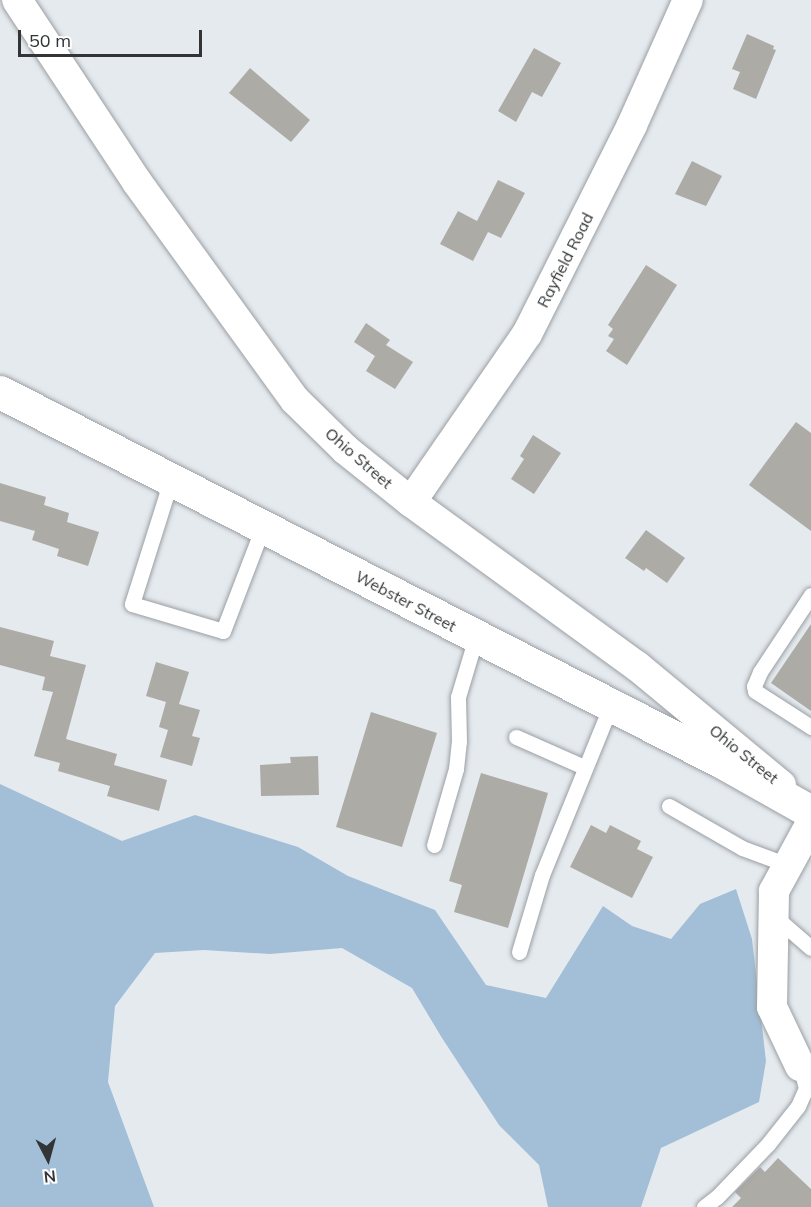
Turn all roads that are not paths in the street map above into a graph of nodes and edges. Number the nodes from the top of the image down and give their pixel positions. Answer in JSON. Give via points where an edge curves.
{"nodes":[{"id":1,"x":17,"y":0,"type":"edge"},
{"id":2,"x":688,"y":0,"type":"edge"},
{"id":3,"x":0,"y":392,"type":"edge"},
{"id":4,"x":171,"y":480,"type":"junction"},
{"id":5,"x":411,"y":502,"type":"junction"},
{"id":6,"x":263,"y":526,"type":"junction"},
{"id":7,"x":811,"y":595,"type":"edge"},
{"id":8,"x":476,"y":637,"type":"junction"},
{"id":9,"x":610,"y":705,"type":"junction"},
{"id":10,"x":811,"y":727,"type":"edge"},
{"id":11,"x":516,"y":737,"type":"dead end"},
{"id":12,"x":584,"y":767,"type":"junction"},
{"id":13,"x":669,"y":806,"type":"dead end"},
{"id":14,"x":811,"y":811,"type":"edge"},
{"id":15,"x":811,"y":823,"type":"edge"},
{"id":16,"x":434,"y":845,"type":"dead end"},
{"id":17,"x":788,"y":866,"type":"junction"},
{"id":18,"x":773,"y":915,"type":"junction"},
{"id":19,"x":811,"y":948,"type":"edge"},
{"id":20,"x":519,"y":952,"type":"dead end"},
{"id":21,"x":800,"y":1066,"type":"joint"},
{"id":22,"x":704,"y":1207,"type":"edge"}],
"edges":[{"from":1,"to":5,"type":"street","name":"Ohio Street","via":[[137,182],[264,361],[303,408],[346,450]]},
{"from":2,"to":5,"type":"street","name":"Rayfield Road","via":[[622,146],[527,334]]},
{"from":3,"to":4,"type":"street","name":"Webster Street"},
{"from":4,"to":6,"type":"street","name":"Webster Street"},
{"from":4,"to":6,"type":"lane","via":[[132,604],[223,631]]},
{"from":5,"to":14,"type":"street","name":"Ohio Street","via":[[637,666]]},
{"from":6,"to":8,"type":"street","name":"Webster Street"},
{"from":7,"to":10,"type":"lane","via":[[754,686],[755,691]]},
{"from":8,"to":9,"type":"street","name":"Webster Street"},
{"from":8,"to":16,"type":"lane","via":[[458,697],[456,769]]},
{"from":9,"to":12,"type":"lane"},
{"from":9,"to":14,"type":"street","name":"Webster Street"},
{"from":11,"to":12,"type":"lane"},
{"from":12,"to":20,"type":"lane","via":[[542,875]]},
{"from":13,"to":17,"type":"lane","via":[[742,848]]},
{"from":15,"to":17,"type":"street"},
{"from":17,"to":18,"type":"street","via":[[774,891]]},
{"from":18,"to":19,"type":"lane"},
{"from":18,"to":21,"type":"street","via":[[772,1007]]},
{"from":21,"to":22,"type":"lane","via":[[806,1088],[798,1106],[768,1144]]}]}
